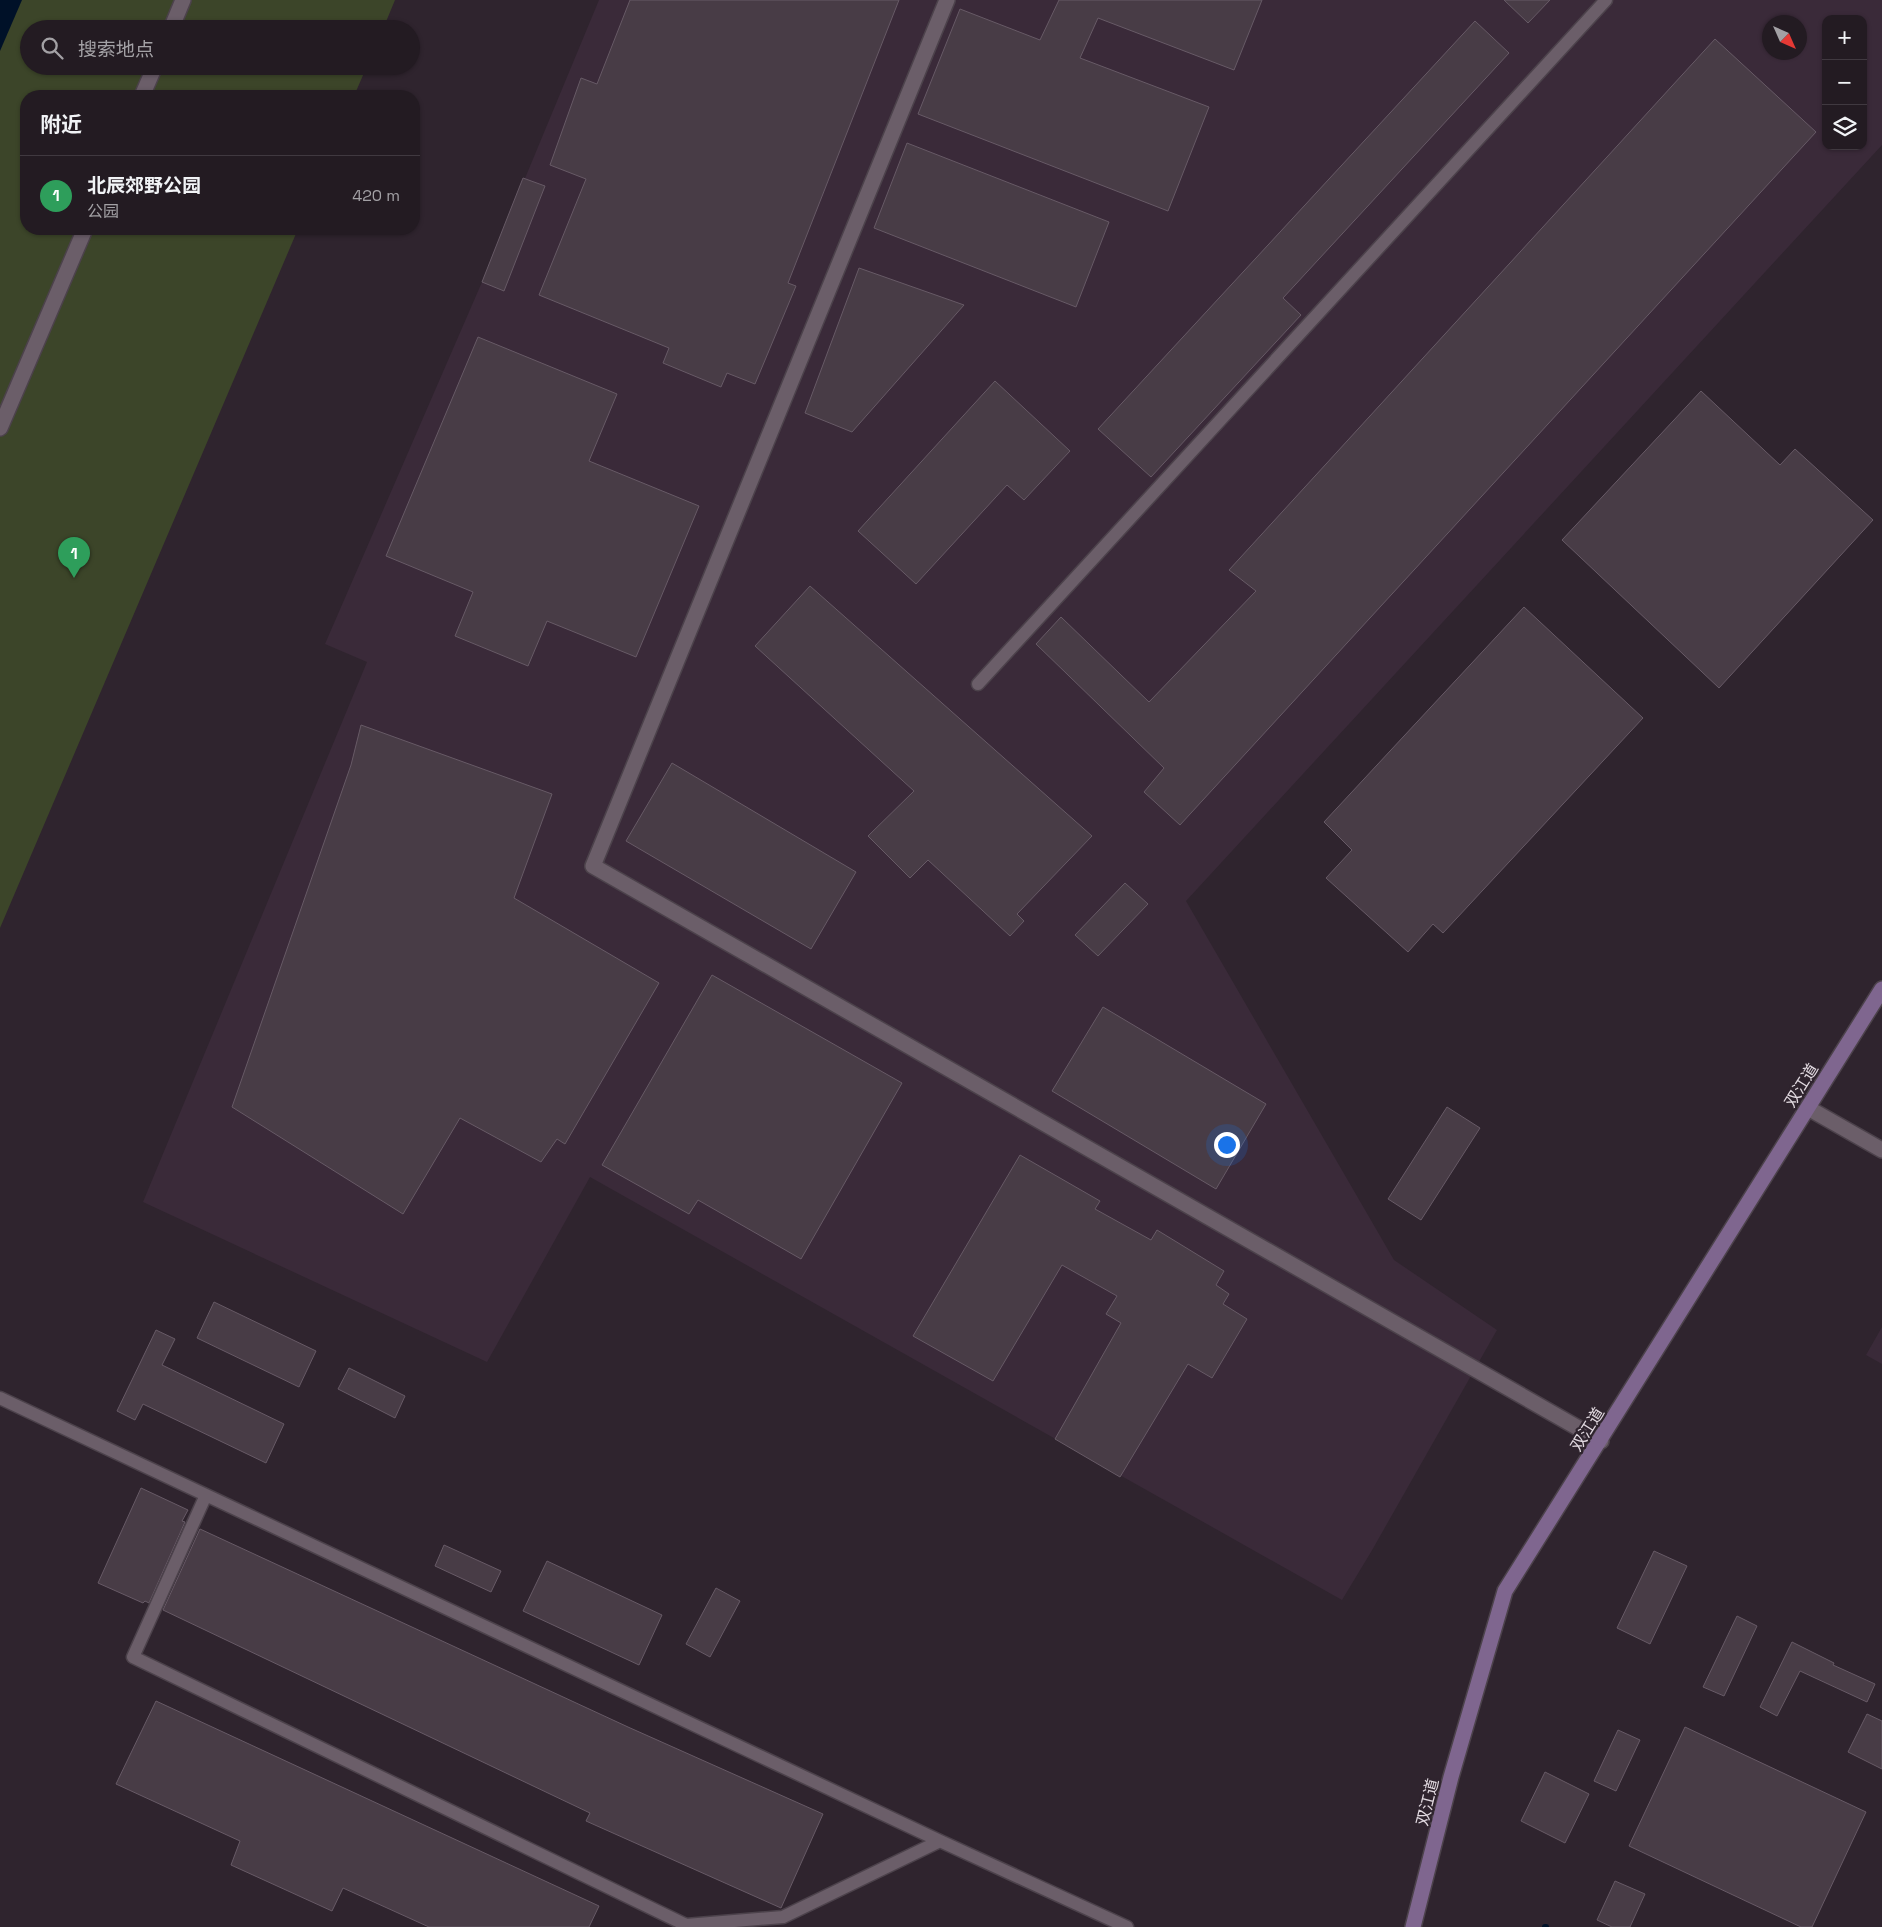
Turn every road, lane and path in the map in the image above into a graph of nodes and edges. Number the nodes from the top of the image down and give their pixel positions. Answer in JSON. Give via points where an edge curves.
{"nodes":[{"id":1,"x":183,"y":0,"type":"edge"},
{"id":2,"x":947,"y":0,"type":"edge"},
{"id":3,"x":1606,"y":0,"type":"edge"},
{"id":4,"x":175,"y":20,"type":"edge"},
{"id":5,"x":151,"y":75,"type":"edge"},
{"id":6,"x":145,"y":90,"type":"edge"},
{"id":7,"x":82,"y":235,"type":"edge"},
{"id":8,"x":0,"y":428,"type":"edge"},
{"id":9,"x":978,"y":684,"type":"dead end"},
{"id":10,"x":1882,"y":989,"type":"edge"},
{"id":11,"x":1808,"y":1108,"type":"junction"},
{"id":12,"x":1882,"y":1150,"type":"edge"},
{"id":13,"x":0,"y":1398,"type":"edge"},
{"id":14,"x":1601,"y":1441,"type":"junction"},
{"id":15,"x":206,"y":1495,"type":"junction"},
{"id":16,"x":940,"y":1841,"type":"junction"},
{"id":17,"x":1127,"y":1927,"type":"edge"},
{"id":18,"x":1413,"y":1927,"type":"edge"}],
"edges":[{"from":1,"to":4,"type":"street"},
{"from":2,"to":14,"type":"street","via":[[593,866]]},
{"from":3,"to":9,"type":"lane"},
{"from":5,"to":6,"type":"street"},
{"from":7,"to":8,"type":"street"},
{"from":10,"to":11,"type":"main road","name":"双江道"},
{"from":11,"to":12,"type":"street"},
{"from":11,"to":14,"type":"main road","name":"双江道"},
{"from":13,"to":15,"type":"lane"},
{"from":14,"to":18,"type":"main road","name":"双江道","via":[[1505,1591],[1451,1777]]},
{"from":15,"to":16,"type":"lane"},
{"from":15,"to":16,"type":"lane","via":[[132,1657],[686,1925],[783,1917]]},
{"from":16,"to":17,"type":"lane"}]}
